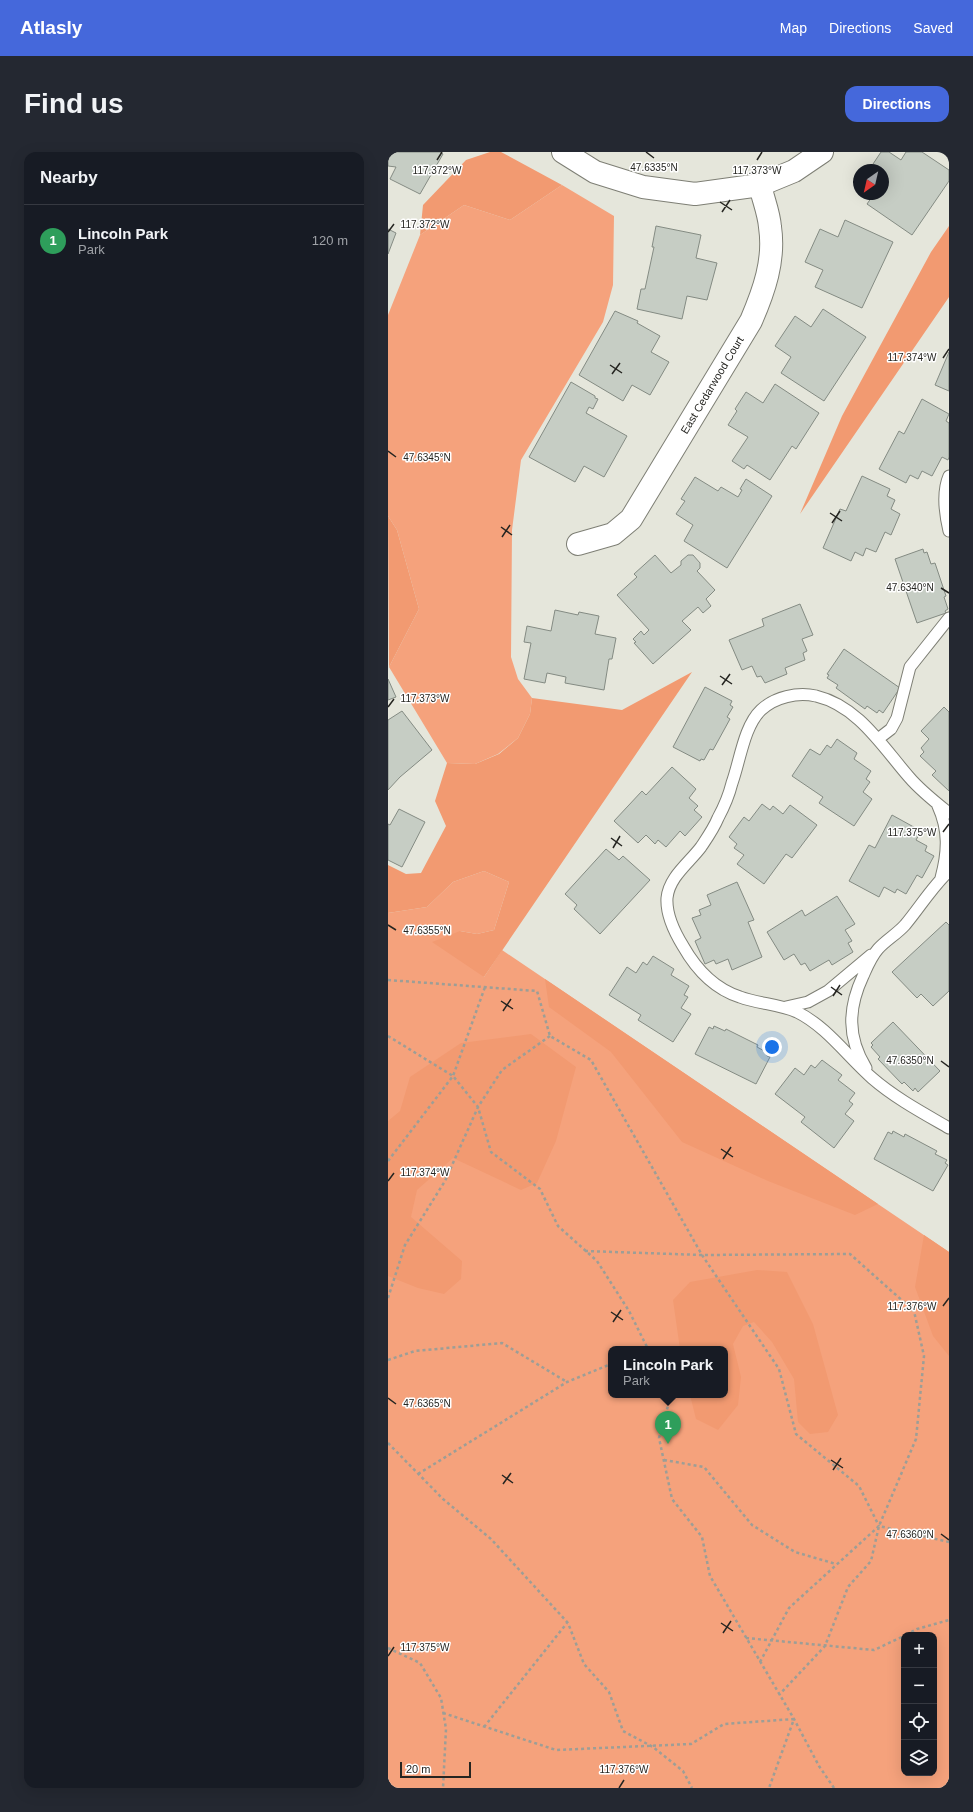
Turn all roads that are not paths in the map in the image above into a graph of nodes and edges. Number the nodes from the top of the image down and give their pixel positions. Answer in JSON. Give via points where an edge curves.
{"nodes":[{"id":1,"x":563,"y":152,"type":"edge"},
{"id":2,"x":822,"y":152,"type":"edge"},
{"id":3,"x":760,"y":185,"type":"junction"},
{"id":4,"x":949,"y":476,"type":"edge"},
{"id":5,"x":949,"y":531,"type":"edge"},
{"id":6,"x":578,"y":544,"type":"dead end"},
{"id":7,"x":949,"y":618,"type":"edge"},
{"id":8,"x":878,"y":739,"type":"junction"},
{"id":9,"x":938,"y":805,"type":"junction"},
{"id":10,"x":949,"y":813,"type":"edge"},
{"id":11,"x":945,"y":875,"type":"edge"},
{"id":12,"x":878,"y":949,"type":"junction"},
{"id":13,"x":786,"y":1008,"type":"junction"},
{"id":14,"x":873,"y":1079,"type":"junction"},
{"id":15,"x":949,"y":1128,"type":"edge"}],
"edges":[{"from":1,"to":3,"type":"street","via":[[596,172],[643,187],[695,194]]},
{"from":2,"to":3,"type":"street","via":[[794,171]]},
{"from":3,"to":6,"type":"street","name":"East Cedarwood Court","via":[[770,227],[771,257],[762,296],[751,321],[630,519],[613,534]]},
{"from":4,"to":5,"type":"lane","via":[[946,482],[945,515]]},
{"from":7,"to":8,"type":"lane","via":[[910,667],[897,718],[891,729]]},
{"from":8,"to":9,"type":"lane","via":[[910,778]]},
{"from":8,"to":13,"type":"lane","via":[[854,715],[834,702],[814,696],[792,695],[774,701],[761,710],[750,724],[732,785],[718,819],[701,847],[672,882],[667,898],[669,914],[682,945],[700,972],[720,988],[741,998]]},
{"from":9,"to":10,"type":"lane"},
{"from":9,"to":11,"type":"lane","via":[[947,828]]},
{"from":11,"to":12,"type":"lane","via":[[904,926]]},
{"from":12,"to":13,"type":"lane","via":[[828,991],[808,1002]]},
{"from":12,"to":14,"type":"lane","via":[[856,991],[851,1013],[852,1035],[859,1056]]},
{"from":13,"to":14,"type":"lane","via":[[822,1028]]},
{"from":14,"to":15,"type":"lane","via":[[898,1098]]}]}
